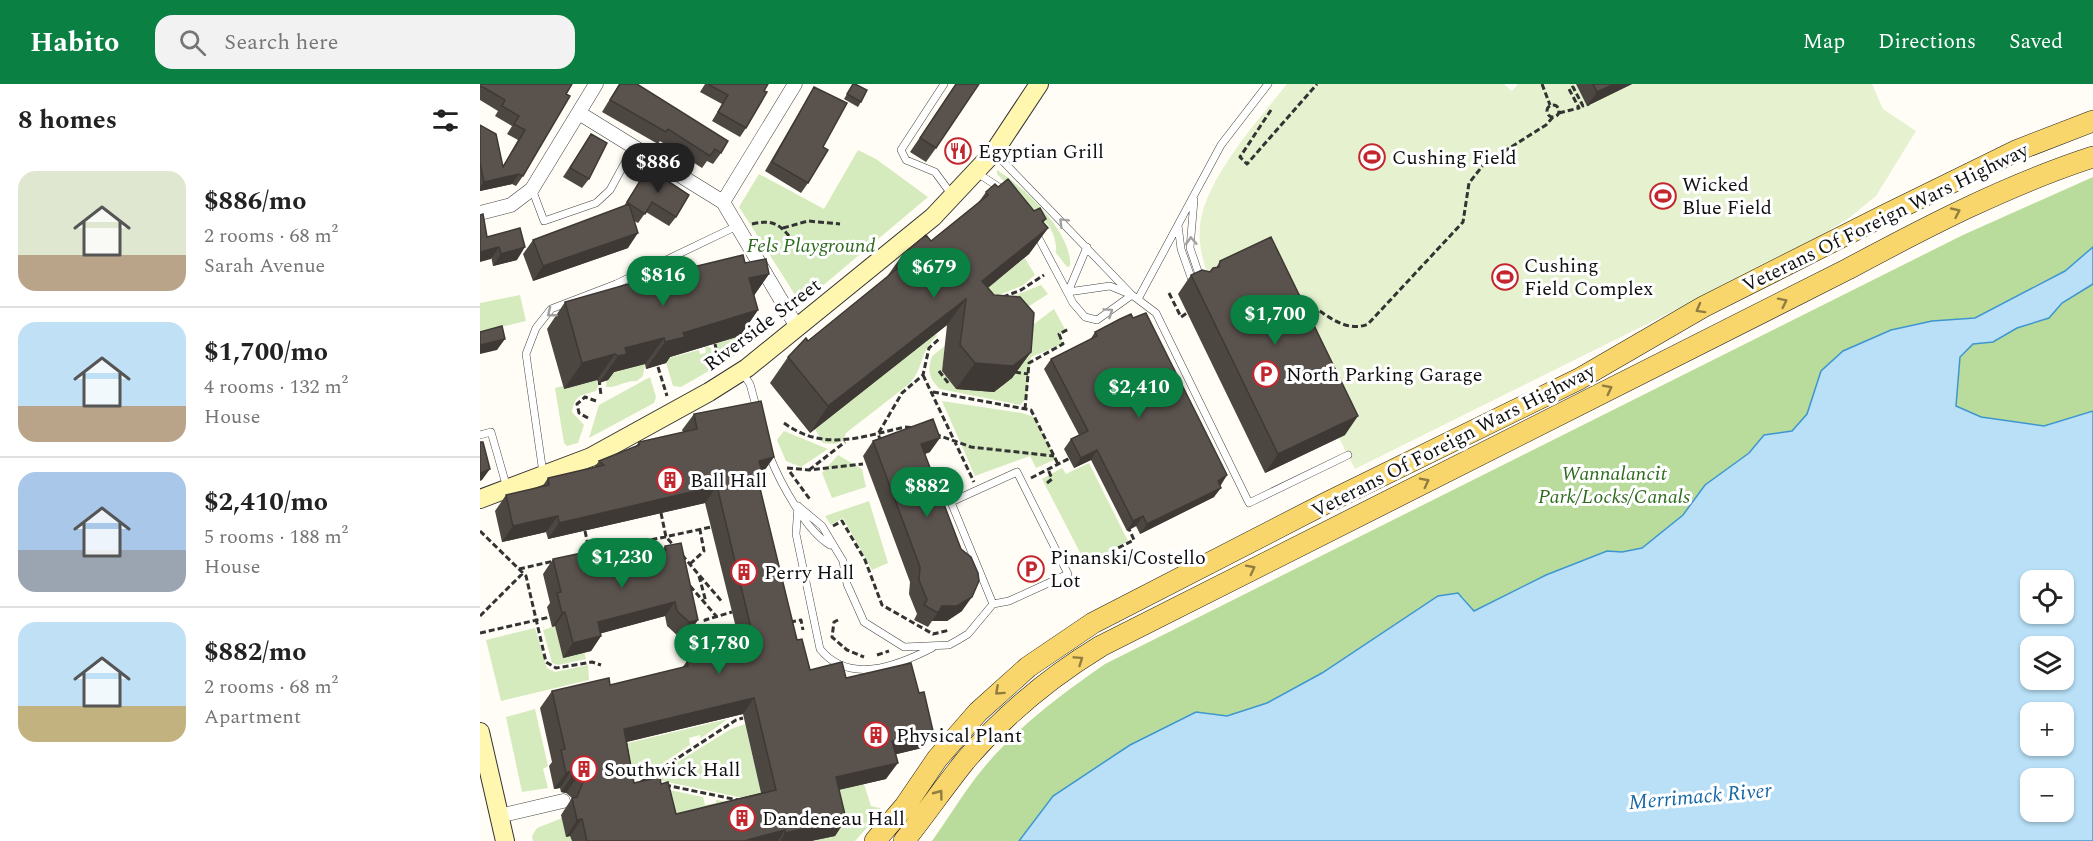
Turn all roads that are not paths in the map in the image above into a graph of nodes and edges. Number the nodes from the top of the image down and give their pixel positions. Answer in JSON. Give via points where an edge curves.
{"nodes":[{"id":1,"x":596,"y":84,"type":"edge"},
{"id":2,"x":795,"y":84,"type":"edge"},
{"id":3,"x":944,"y":84,"type":"edge"},
{"id":4,"x":1039,"y":84,"type":"edge"},
{"id":5,"x":1268,"y":84,"type":"edge"},
{"id":6,"x":579,"y":113,"type":"junction"},
{"id":7,"x":2093,"y":121,"type":"edge"},
{"id":8,"x":634,"y":146,"type":"junction"},
{"id":9,"x":994,"y":152,"type":"junction"},
{"id":10,"x":2093,"y":158,"type":"edge"},
{"id":11,"x":977,"y":173,"type":"junction"},
{"id":12,"x":532,"y":189,"type":"junction"},
{"id":13,"x":954,"y":197,"type":"junction"},
{"id":14,"x":1194,"y":198,"type":"junction"},
{"id":15,"x":1015,"y":200,"type":"edge"},
{"id":16,"x":723,"y":202,"type":"junction"},
{"id":17,"x":480,"y":213,"type":"edge"},
{"id":18,"x":744,"y":225,"type":"junction"},
{"id":19,"x":1178,"y":225,"type":"junction"},
{"id":20,"x":1034,"y":229,"type":"edge"},
{"id":21,"x":1087,"y":247,"type":"junction"},
{"id":22,"x":1068,"y":292,"type":"junction"},
{"id":23,"x":1135,"y":297,"type":"junction"},
{"id":24,"x":797,"y":327,"type":"junction"},
{"id":25,"x":741,"y":371,"type":"junction"},
{"id":26,"x":759,"y":419,"type":"edge"},
{"id":27,"x":480,"y":435,"type":"edge"},
{"id":28,"x":1348,"y":455,"type":"dead end"},
{"id":29,"x":770,"y":457,"type":"edge"},
{"id":30,"x":939,"y":473,"type":"dead end"},
{"id":31,"x":543,"y":476,"type":"junction"},
{"id":32,"x":507,"y":489,"type":"junction"},
{"id":33,"x":480,"y":499,"type":"edge"},
{"id":34,"x":951,"y":502,"type":"junction"},
{"id":35,"x":798,"y":506,"type":"junction"},
{"id":36,"x":993,"y":604,"type":"junction"},
{"id":37,"x":936,"y":645,"type":"junction"},
{"id":38,"x":480,"y":732,"type":"edge"},
{"id":39,"x":563,"y":801,"type":"dead end"},
{"id":40,"x":500,"y":816,"type":"junction"},
{"id":41,"x":505,"y":841,"type":"edge"},
{"id":42,"x":875,"y":841,"type":"edge"},
{"id":43,"x":904,"y":841,"type":"edge"}],
"edges":[{"from":1,"to":6,"type":"street"},
{"from":2,"to":16,"type":"street"},
{"from":3,"to":13,"type":"lane","via":[[901,150],[906,160],[935,172]]},
{"from":4,"to":9,"type":"main road","name":"Riverside Street"},
{"from":5,"to":14,"type":"lane","via":[[1221,145]]},
{"from":6,"to":8,"type":"street"},
{"from":6,"to":12,"type":"street"},
{"from":7,"to":42,"type":"main road","name":"Veterans Of Foreign Wars Highway","one_way":true,"via":[[2018,150],[1872,222],[1703,307],[1579,378],[1093,623],[1028,667],[978,712]]},
{"from":8,"to":12,"type":"lane","via":[[610,190],[596,203],[544,222]]},
{"from":8,"to":16,"type":"street"},
{"from":9,"to":11,"type":"main road","name":"Riverside Street"},
{"from":21,"to":9,"type":"lane","one_way":true},
{"from":43,"to":10,"type":"main road","name":"Veterans Of Foreign Wars Highway","one_way":true,"via":[[965,761],[994,730],[1042,687],[1101,646],[1937,221],[2060,168]]},
{"from":11,"to":13,"type":"main road","name":"Riverside Street"},
{"from":11,"to":15,"type":"lane"},
{"from":12,"to":17,"type":"street","via":[[511,205]]},
{"from":13,"to":24,"type":"main road","name":"Riverside Street"},
{"from":14,"to":19,"type":"lane"},
{"from":19,"to":14,"type":"lane","one_way":true,"via":[[1181,249],[1198,284],[1190,248]]},
{"from":16,"to":18,"type":"street"},
{"from":18,"to":24,"type":"street"},
{"from":18,"to":31,"type":"lane","one_way":true,"via":[[616,284],[551,309],[536,328],[526,354]]},
{"from":19,"to":23,"type":"lane"},
{"from":20,"to":22,"type":"lane"},
{"from":21,"to":22,"type":"lane"},
{"from":21,"to":23,"type":"lane"},
{"from":22,"to":23,"type":"lane","via":[[1110,286]]},
{"from":22,"to":23,"type":"lane","one_way":true,"via":[[1085,317],[1097,320]]},
{"from":23,"to":28,"type":"lane","via":[[1156,313],[1249,503]]},
{"from":24,"to":25,"type":"main road","name":"Riverside Street"},
{"from":25,"to":26,"type":"lane","via":[[750,384]]},
{"from":25,"to":31,"type":"main road","name":"Riverside Street","via":[[591,457]]},
{"from":27,"to":32,"type":"lane","via":[[491,432]]},
{"from":29,"to":35,"type":"lane"},
{"from":30,"to":34,"type":"lane"},
{"from":31,"to":32,"type":"main road","name":"Riverside Street"},
{"from":32,"to":33,"type":"main road","name":"Riverside Street"},
{"from":34,"to":36,"type":"lane"},
{"from":34,"to":36,"type":"lane","via":[[1017,472],[1068,574],[1009,601]]},
{"from":35,"to":37,"type":"lane","via":[[819,538],[832,546],[843,561],[847,584],[864,621],[904,647]]},
{"from":35,"to":37,"type":"lane","via":[[796,534],[820,649],[826,656],[844,669],[866,669],[903,663]]},
{"from":36,"to":37,"type":"lane","via":[[968,634],[949,645]]},
{"from":38,"to":40,"type":"main road"},
{"from":39,"to":40,"type":"street"},
{"from":40,"to":41,"type":"main road"}]}
